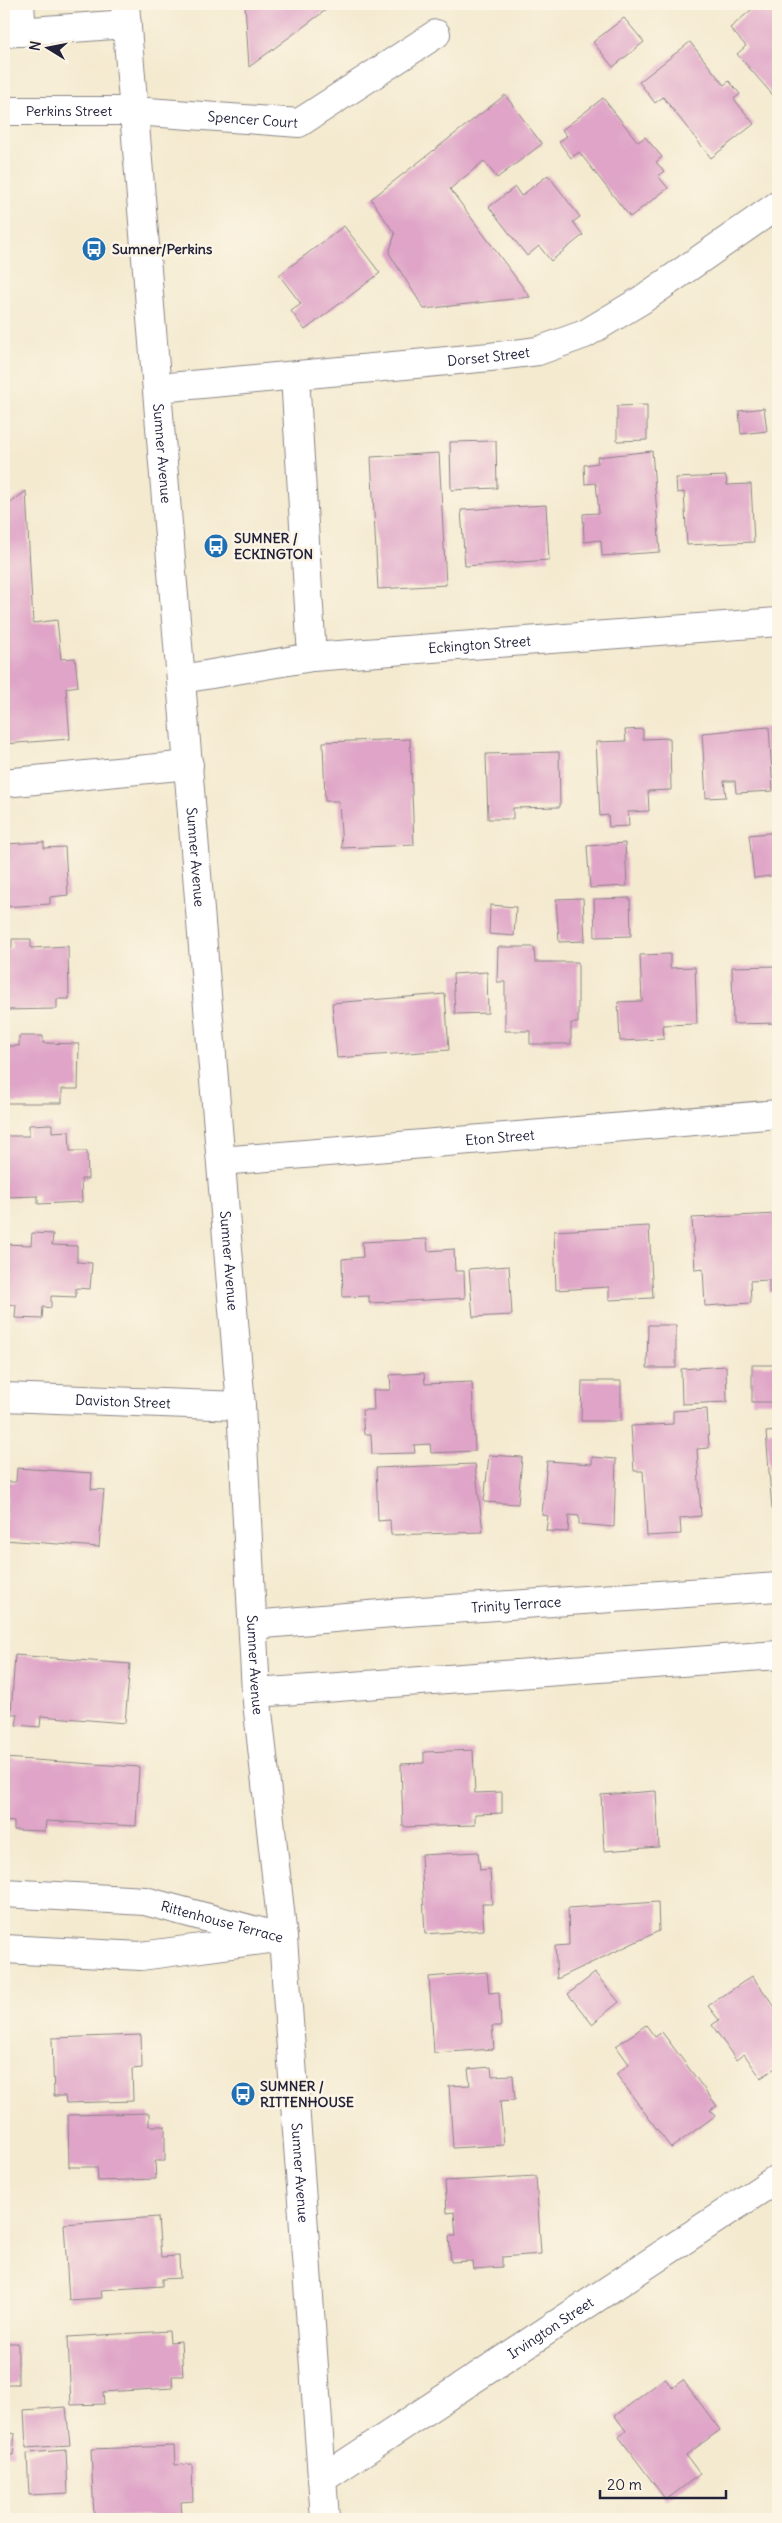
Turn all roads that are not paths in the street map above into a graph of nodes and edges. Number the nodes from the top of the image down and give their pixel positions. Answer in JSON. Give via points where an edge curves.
{"nodes":[{"id":1,"x":20,"y":4,"type":"edge"},
{"id":2,"x":126,"y":14,"type":"edge"},
{"id":3,"x":13,"y":32,"type":"edge"},
{"id":4,"x":436,"y":34,"type":"dead end"},
{"id":5,"x":4,"y":111,"type":"edge"},
{"id":6,"x":134,"y":112,"type":"junction"},
{"id":7,"x":778,"y":205,"type":"edge"},
{"id":8,"x":295,"y":376,"type":"junction"},
{"id":9,"x":158,"y":388,"type":"junction"},
{"id":10,"x":778,"y":622,"type":"edge"},
{"id":11,"x":312,"y":656,"type":"junction"},
{"id":12,"x":182,"y":679,"type":"junction"},
{"id":13,"x":189,"y":765,"type":"junction"},
{"id":14,"x":4,"y":782,"type":"edge"},
{"id":15,"x":778,"y":1114,"type":"edge"},
{"id":16,"x":221,"y":1162,"type":"junction"},
{"id":17,"x":4,"y":1397,"type":"edge"},
{"id":18,"x":241,"y":1406,"type":"junction"},
{"id":19,"x":778,"y":1587,"type":"edge"},
{"id":20,"x":253,"y":1625,"type":"junction"},
{"id":21,"x":778,"y":1654,"type":"edge"},
{"id":22,"x":256,"y":1693,"type":"junction"},
{"id":23,"x":4,"y":1893,"type":"edge"},
{"id":24,"x":283,"y":1938,"type":"junction"},
{"id":25,"x":4,"y":1949,"type":"edge"},
{"id":26,"x":778,"y":2178,"type":"edge"},
{"id":27,"x":322,"y":2479,"type":"junction"},
{"id":28,"x":325,"y":2519,"type":"edge"}],
"edges":[{"from":1,"to":3,"type":"street"},
{"from":2,"to":3,"type":"street"},
{"from":2,"to":6,"type":"street","name":"Sumner Avenue"},
{"from":4,"to":6,"type":"street","name":"Spencer Court","via":[[299,123]]},
{"from":5,"to":6,"type":"street","name":"Perkins Street"},
{"from":6,"to":9,"type":"street","name":"Sumner Avenue"},
{"from":7,"to":8,"type":"street","name":"Dorset Street","via":[[640,301],[564,343],[522,354]]},
{"from":8,"to":9,"type":"street","name":"Dorset Street"},
{"from":8,"to":11,"type":"street"},
{"from":9,"to":12,"type":"street","name":"Sumner Avenue"},
{"from":10,"to":11,"type":"street","name":"Eckington Street"},
{"from":11,"to":12,"type":"street","name":"Eckington Street"},
{"from":12,"to":13,"type":"street","name":"Sumner Avenue"},
{"from":13,"to":14,"type":"street"},
{"from":13,"to":16,"type":"street","name":"Sumner Avenue"},
{"from":15,"to":16,"type":"street","name":"Eton Street"},
{"from":16,"to":18,"type":"street","name":"Sumner Avenue"},
{"from":17,"to":18,"type":"street","name":"Daviston Street"},
{"from":18,"to":20,"type":"street","name":"Sumner Avenue"},
{"from":19,"to":20,"type":"street","name":"Trinity Terrace"},
{"from":20,"to":22,"type":"street","name":"Sumner Avenue"},
{"from":21,"to":22,"type":"street"},
{"from":22,"to":24,"type":"street","name":"Sumner Avenue"},
{"from":23,"to":24,"type":"street","name":"Rittenhouse Terrace","via":[[146,1901]]},
{"from":24,"to":25,"type":"street","name":"Rittenhouse Terrace","via":[[141,1956]]},
{"from":24,"to":27,"type":"street","name":"Sumner Avenue"},
{"from":26,"to":27,"type":"street","name":"Irvington Street"},
{"from":27,"to":28,"type":"street","name":"Sumner Avenue"}]}
